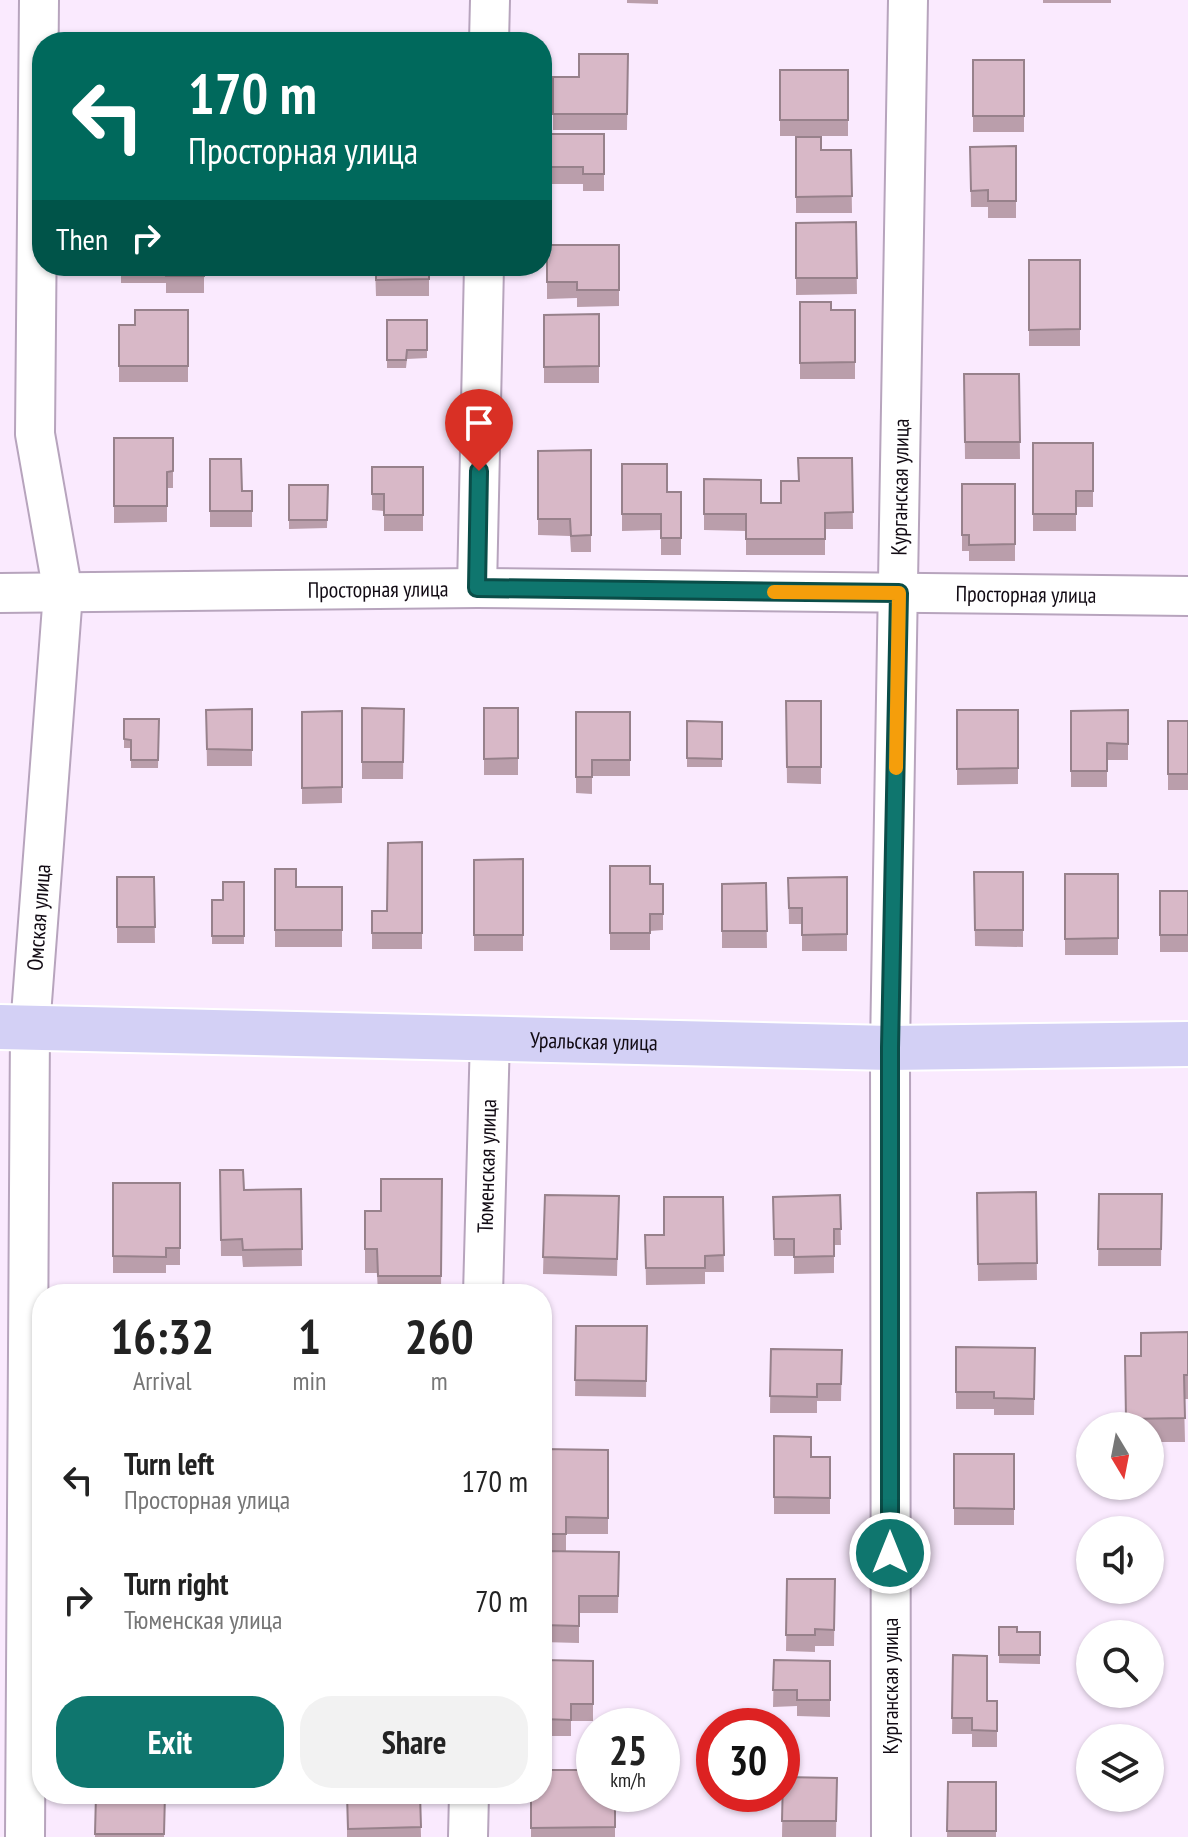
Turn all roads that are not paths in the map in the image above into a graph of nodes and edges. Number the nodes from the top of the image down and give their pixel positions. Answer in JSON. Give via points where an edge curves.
{"nodes":[{"id":1,"x":39,"y":0,"type":"edge"},
{"id":2,"x":490,"y":0,"type":"edge"},
{"id":3,"x":908,"y":0,"type":"edge"},
{"id":4,"x":39,"y":32,"type":"edge"},
{"id":5,"x":489,"y":32,"type":"edge"},
{"id":6,"x":36,"y":276,"type":"edge"},
{"id":7,"x":484,"y":276,"type":"edge"},
{"id":8,"x":477,"y":588,"type":"junction"},
{"id":9,"x":0,"y":593,"type":"edge"},
{"id":10,"x":63,"y":593,"type":"junction"},
{"id":11,"x":899,"y":593,"type":"junction"},
{"id":12,"x":1188,"y":596,"type":"edge"},
{"id":13,"x":15,"y":1028,"type":"edge"},
{"id":14,"x":490,"y":1037,"type":"junction"},
{"id":15,"x":1188,"y":1044,"type":"edge"},
{"id":16,"x":890,"y":1048,"type":"junction"},
{"id":17,"x":483,"y":1284,"type":"edge"},
{"id":18,"x":469,"y":1804,"type":"edge"},
{"id":19,"x":25,"y":1837,"type":"edge"},
{"id":20,"x":468,"y":1837,"type":"edge"},
{"id":21,"x":891,"y":1837,"type":"edge"}],
"edges":[{"from":1,"to":4,"type":"street","name":"Омская улица"},
{"from":2,"to":5,"type":"street"},
{"from":3,"to":11,"type":"street","name":"Курганская улица"},
{"from":6,"to":10,"type":"street","name":"Омская улица","via":[[35,434]]},
{"from":7,"to":8,"type":"street"},
{"from":8,"to":10,"type":"street","name":"Просторная улица"},
{"from":8,"to":11,"type":"street","name":"Просторная улица"},
{"from":9,"to":10,"type":"street","name":"Просторная улица"},
{"from":10,"to":13,"type":"street","name":"Омская улица"},
{"from":11,"to":12,"type":"street","name":"Просторная улица"},
{"from":11,"to":16,"type":"street","name":"Курганская улица"},
{"from":13,"to":14,"type":"main road","name":"Уральская улица"},
{"from":13,"to":19,"type":"street","name":"Омская улица"},
{"from":14,"to":16,"type":"main road","name":"Уральская улица"},
{"from":14,"to":17,"type":"street","name":"Тюменская улица"},
{"from":15,"to":16,"type":"main road","name":"Уральская улица"},
{"from":16,"to":21,"type":"street","name":"Курганская улица"},
{"from":18,"to":20,"type":"street"}]}
